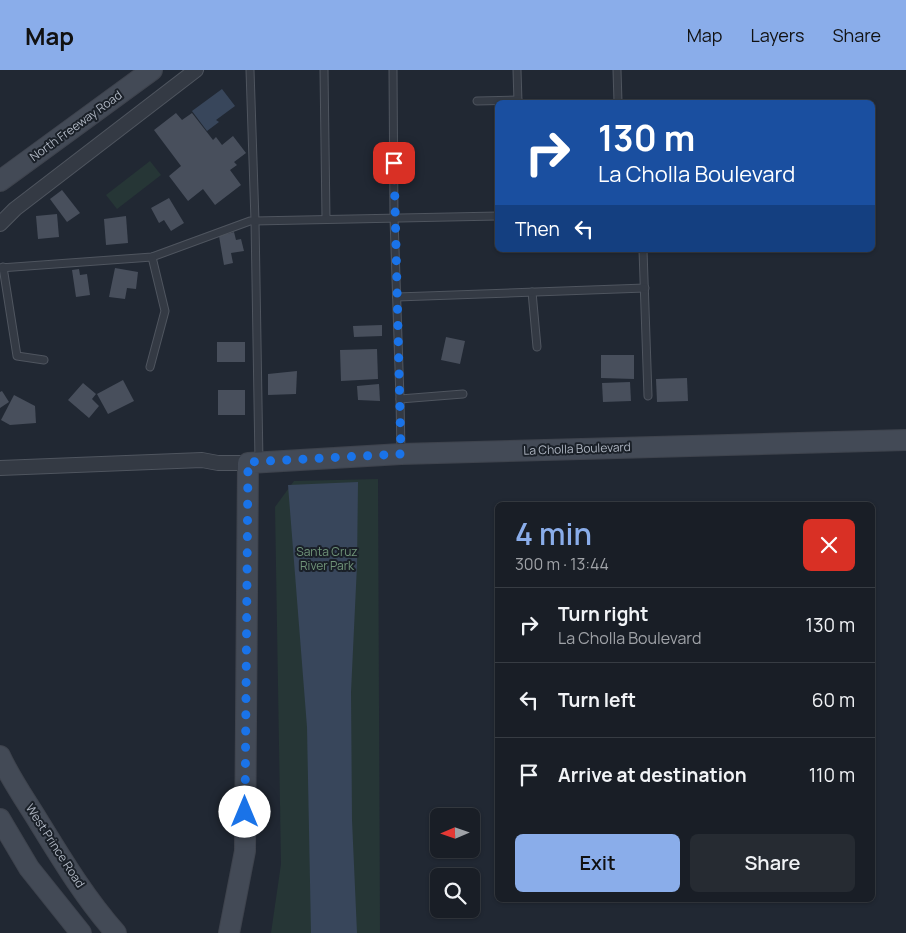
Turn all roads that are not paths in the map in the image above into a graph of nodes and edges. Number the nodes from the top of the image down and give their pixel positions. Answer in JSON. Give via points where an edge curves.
{"nodes":[{"id":1,"x":152,"y":70,"type":"edge"},
{"id":2,"x":196,"y":70,"type":"edge"},
{"id":3,"x":250,"y":70,"type":"edge"},
{"id":4,"x":324,"y":70,"type":"edge"},
{"id":5,"x":393,"y":70,"type":"edge"},
{"id":6,"x":517,"y":70,"type":"edge"},
{"id":7,"x":617,"y":70,"type":"edge"},
{"id":8,"x":518,"y":100,"type":"edge"},
{"id":9,"x":618,"y":100,"type":"edge"},
{"id":10,"x":477,"y":102,"type":"dead end"},
{"id":11,"x":495,"y":102,"type":"edge"},
{"id":12,"x":0,"y":181,"type":"edge"},
{"id":13,"x":495,"y":216,"type":"edge"},
{"id":14,"x":394,"y":218,"type":"junction"},
{"id":15,"x":326,"y":219,"type":"junction"},
{"id":16,"x":255,"y":220,"type":"junction"},
{"id":17,"x":0,"y":224,"type":"edge"},
{"id":18,"x":644,"y":252,"type":"edge"},
{"id":19,"x":152,"y":257,"type":"junction"},
{"id":20,"x":1,"y":267,"type":"edge"},
{"id":21,"x":645,"y":288,"type":"junction"},
{"id":22,"x":532,"y":292,"type":"junction"},
{"id":23,"x":397,"y":297,"type":"junction"},
{"id":24,"x":537,"y":347,"type":"dead end"},
{"id":25,"x":44,"y":360,"type":"dead end"},
{"id":26,"x":150,"y":367,"type":"dead end"},
{"id":27,"x":464,"y":394,"type":"dead end"},
{"id":28,"x":648,"y":396,"type":"dead end"},
{"id":29,"x":400,"y":399,"type":"junction"},
{"id":30,"x":906,"y":440,"type":"edge"},
{"id":31,"x":401,"y":454,"type":"junction"},
{"id":32,"x":254,"y":462,"type":"junction"},
{"id":33,"x":0,"y":468,"type":"edge"},
{"id":34,"x":0,"y":756,"type":"edge"},
{"id":35,"x":0,"y":820,"type":"edge"},
{"id":36,"x":81,"y":933,"type":"edge"},
{"id":37,"x":116,"y":933,"type":"edge"},
{"id":38,"x":229,"y":933,"type":"edge"}],
"edges":[{"from":1,"to":12,"type":"street","name":"North Freeway Road"},
{"from":2,"to":17,"type":"street","via":[[15,209]]},
{"from":3,"to":16,"type":"lane"},
{"from":4,"to":15,"type":"lane"},
{"from":5,"to":14,"type":"lane"},
{"from":6,"to":8,"type":"lane"},
{"from":7,"to":9,"type":"lane"},
{"from":10,"to":11,"type":"lane"},
{"from":13,"to":14,"type":"lane"},
{"from":14,"to":15,"type":"lane"},
{"from":14,"to":23,"type":"lane"},
{"from":15,"to":16,"type":"lane"},
{"from":16,"to":19,"type":"lane"},
{"from":16,"to":32,"type":"lane"},
{"from":18,"to":21,"type":"lane"},
{"from":19,"to":20,"type":"lane"},
{"from":19,"to":26,"type":"lane","via":[[165,311]]},
{"from":20,"to":25,"type":"lane","via":[[17,356]]},
{"from":21,"to":22,"type":"lane"},
{"from":21,"to":28,"type":"lane"},
{"from":22,"to":23,"type":"lane"},
{"from":22,"to":24,"type":"lane"},
{"from":23,"to":29,"type":"lane"},
{"from":27,"to":29,"type":"lane"},
{"from":29,"to":31,"type":"lane"},
{"from":30,"to":31,"type":"street","name":"La Cholla Boulevard"},
{"from":31,"to":32,"type":"street","name":"La Cholla Boulevard"},
{"from":32,"to":33,"type":"street","via":[[202,460]]},
{"from":32,"to":38,"type":"street","via":[[245,851]]},
{"from":34,"to":37,"type":"street","name":"West Prince Road","via":[[58,854],[100,916]]},
{"from":35,"to":36,"type":"street","via":[[29,868]]}]}
